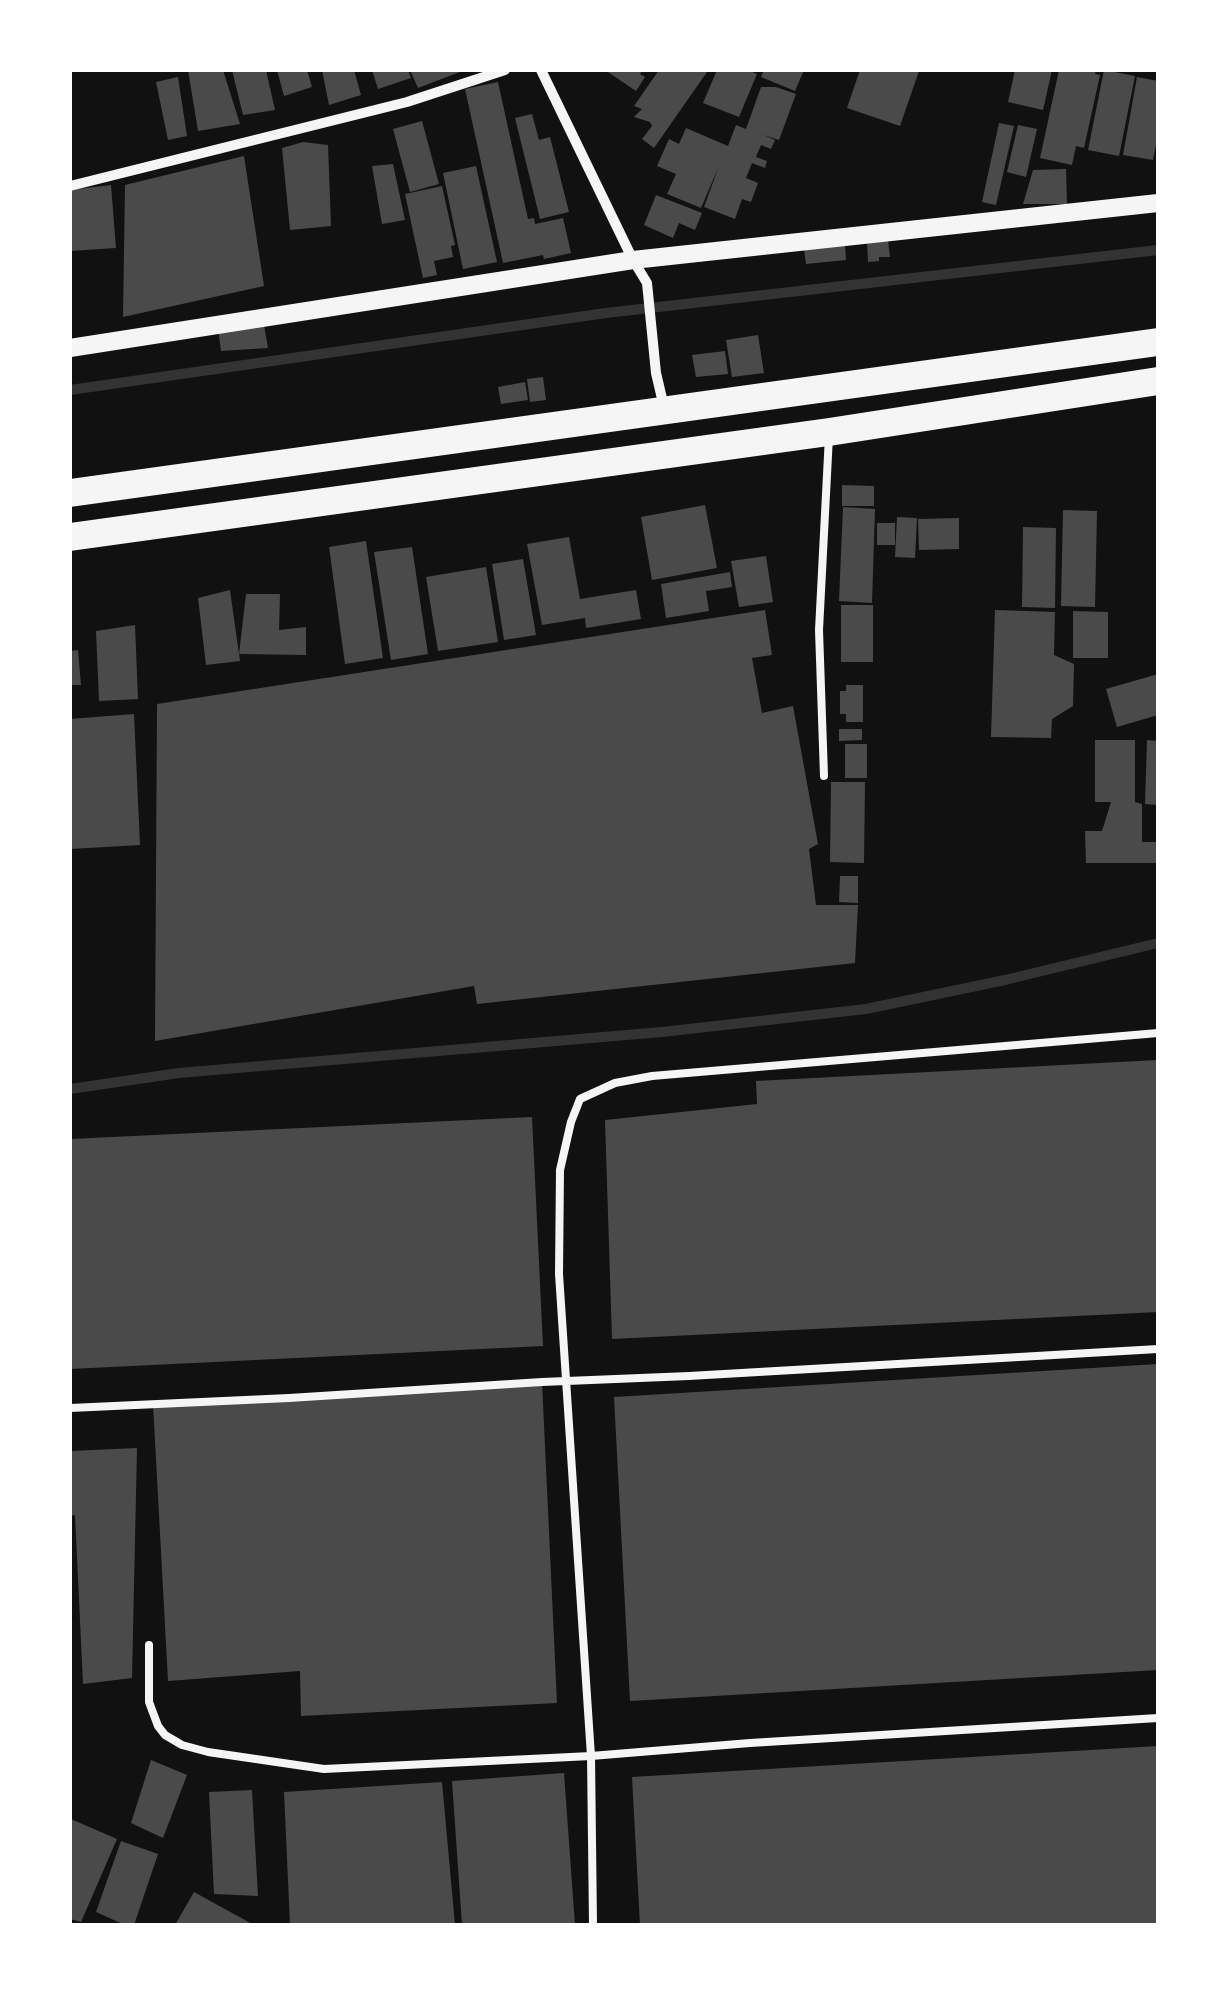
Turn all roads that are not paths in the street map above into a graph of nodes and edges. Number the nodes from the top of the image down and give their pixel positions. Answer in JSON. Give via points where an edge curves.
{"nodes":[{"id":1,"x":504,"y":70,"type":"edge"},
{"id":2,"x":540,"y":70,"type":"edge"},
{"id":3,"x":70,"y":186,"type":"edge"},
{"id":4,"x":1158,"y":202,"type":"edge"},
{"id":5,"x":633,"y":260,"type":"junction"},
{"id":6,"x":1158,"y":342,"type":"edge"},
{"id":7,"x":70,"y":348,"type":"edge"},
{"id":8,"x":1158,"y":380,"type":"edge"},
{"id":9,"x":666,"y":412,"type":"junction"},
{"id":10,"x":829,"y":432,"type":"junction"},
{"id":11,"x":70,"y":492,"type":"edge"},
{"id":12,"x":70,"y":536,"type":"edge"},
{"id":13,"x":824,"y":776,"type":"dead end"},
{"id":14,"x":1158,"y":1033,"type":"edge"},
{"id":15,"x":1158,"y":1349,"type":"edge"},
{"id":16,"x":567,"y":1382,"type":"junction"},
{"id":17,"x":70,"y":1408,"type":"edge"},
{"id":18,"x":149,"y":1645,"type":"dead end"},
{"id":19,"x":1158,"y":1718,"type":"edge"},
{"id":20,"x":591,"y":1756,"type":"junction"},
{"id":21,"x":593,"y":1925,"type":"edge"}],
"edges":[{"from":1,"to":3,"type":"street","via":[[407,102]]},
{"from":2,"to":5,"type":"street"},
{"from":4,"to":5,"type":"street"},
{"from":5,"to":7,"type":"street"},
{"from":5,"to":9,"type":"street","via":[[647,283]]},
{"from":6,"to":9,"type":"highway"},
{"from":8,"to":10,"type":"highway"},
{"from":9,"to":11,"type":"highway"},
{"from":10,"to":12,"type":"highway"},
{"from":10,"to":13,"type":"lane","via":[[819,630]]},
{"from":14,"to":16,"type":"lane","via":[[652,1076],[580,1099],[560,1170],[558,1274]]},
{"from":15,"to":16,"type":"lane"},
{"from":16,"to":17,"type":"lane"},
{"from":16,"to":20,"type":"lane"},
{"from":18,"to":20,"type":"lane","via":[[149,1702],[158,1726],[208,1752],[324,1769]]},
{"from":19,"to":20,"type":"lane"},
{"from":20,"to":21,"type":"lane"}]}
